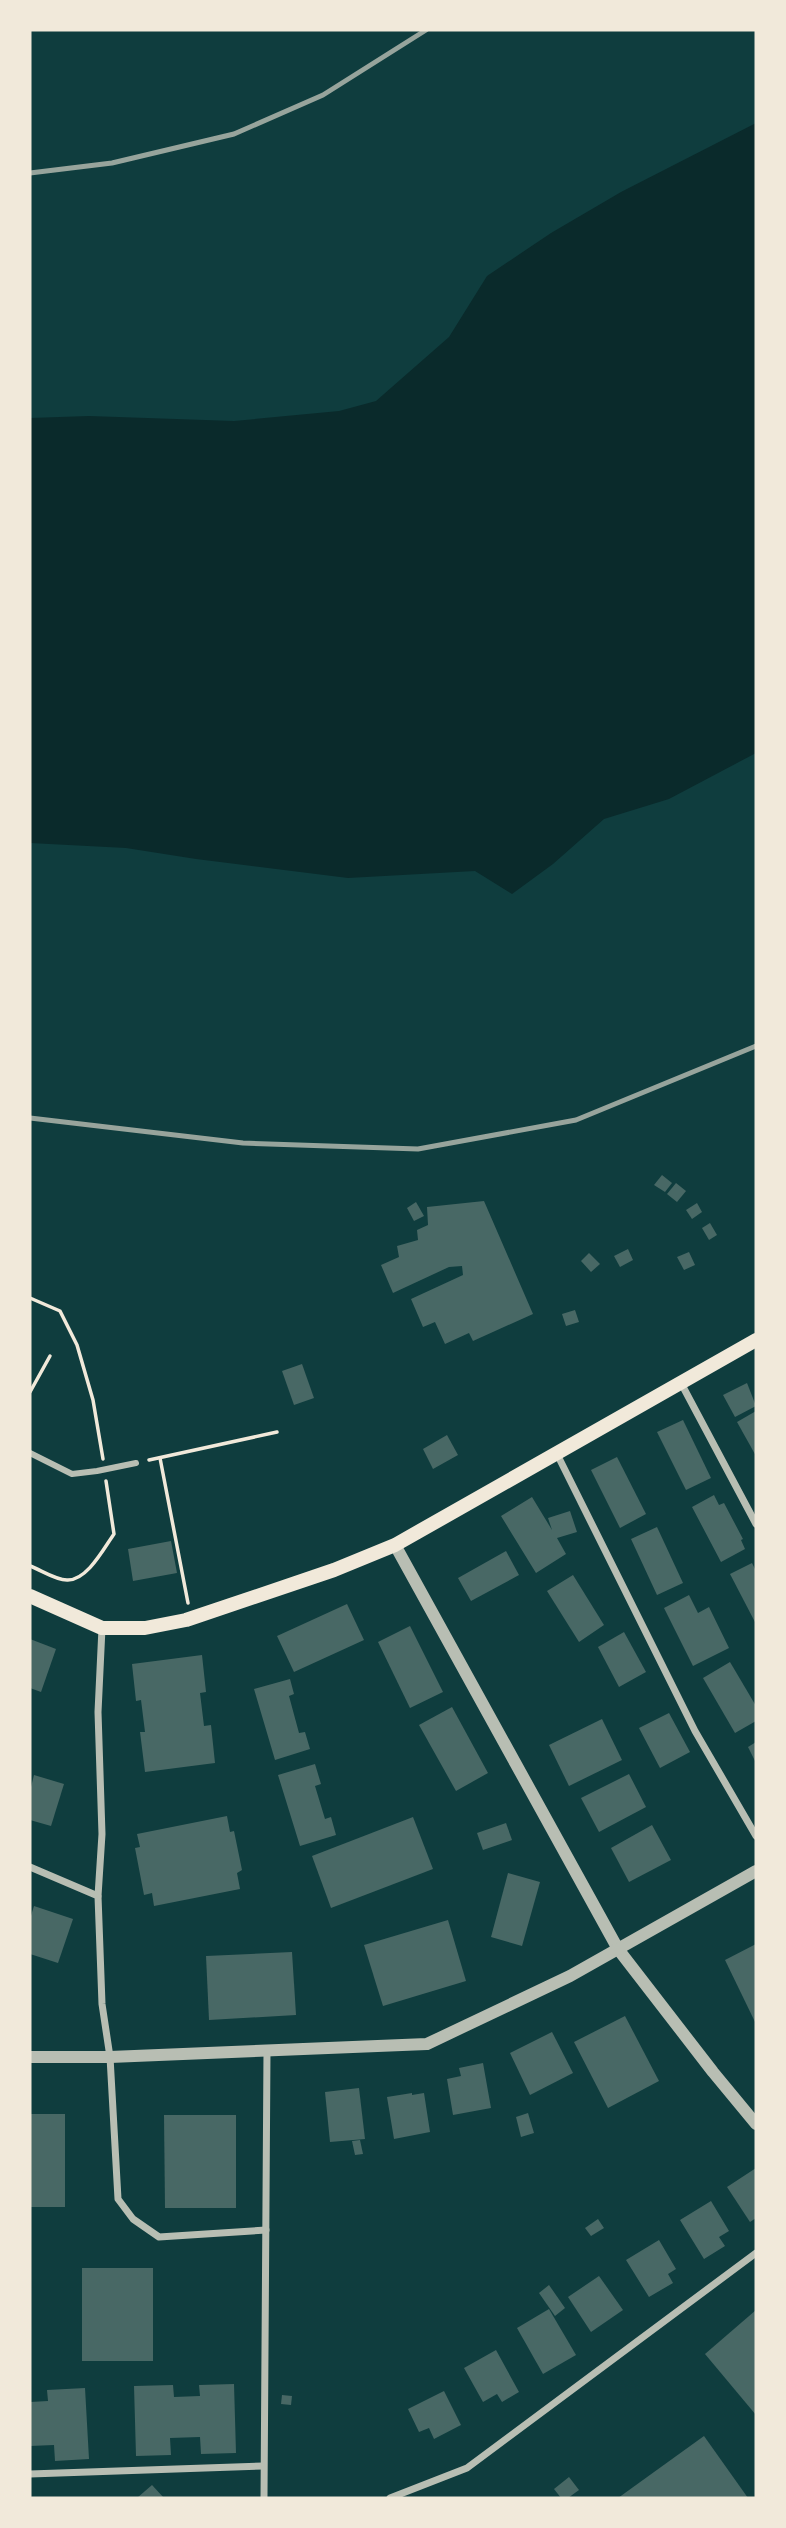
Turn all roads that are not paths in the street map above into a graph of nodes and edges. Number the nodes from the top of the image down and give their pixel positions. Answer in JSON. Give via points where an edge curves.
{"nodes":[{"id":1,"x":756,"y":1340,"type":"edge"},
{"id":2,"x":681,"y":1383,"type":"junction"},
{"id":3,"x":30,"y":1453,"type":"edge"},
{"id":4,"x":557,"y":1454,"type":"junction"},
{"id":5,"x":136,"y":1463,"type":"road end"},
{"id":6,"x":756,"y":1524,"type":"edge"},
{"id":7,"x":395,"y":1545,"type":"junction"},
{"id":8,"x":30,"y":1596,"type":"edge"},
{"id":9,"x":102,"y":1628,"type":"junction"},
{"id":10,"x":756,"y":1836,"type":"edge"},
{"id":11,"x":30,"y":1867,"type":"edge"},
{"id":12,"x":756,"y":1871,"type":"edge"},
{"id":13,"x":98,"y":1896,"type":"junction"},
{"id":14,"x":618,"y":1949,"type":"junction"},
{"id":15,"x":267,"y":2050,"type":"junction"},
{"id":16,"x":30,"y":2057,"type":"edge"},
{"id":17,"x":110,"y":2057,"type":"junction"},
{"id":18,"x":756,"y":2124,"type":"edge"},
{"id":19,"x":266,"y":2230,"type":"junction"},
{"id":20,"x":756,"y":2253,"type":"edge"},
{"id":21,"x":263,"y":2466,"type":"junction"},
{"id":22,"x":30,"y":2474,"type":"edge"},
{"id":23,"x":264,"y":2498,"type":"edge"},
{"id":24,"x":390,"y":2498,"type":"edge"}],
"edges":[{"from":1,"to":2,"type":"main road"},
{"from":2,"to":4,"type":"main road"},
{"from":2,"to":6,"type":"street"},
{"from":3,"to":5,"type":"street","via":[[72,1474]]},
{"from":4,"to":7,"type":"main road"},
{"from":4,"to":10,"type":"street","via":[[695,1731]]},
{"from":7,"to":9,"type":"main road","via":[[191,1618],[145,1628]]},
{"from":7,"to":14,"type":"street"},
{"from":8,"to":9,"type":"main road"},
{"from":9,"to":13,"type":"street"},
{"from":11,"to":13,"type":"street"},
{"from":12,"to":14,"type":"street"},
{"from":13,"to":17,"type":"street","via":[[102,2004]]},
{"from":14,"to":15,"type":"street","via":[[427,2044]]},
{"from":14,"to":18,"type":"street"},
{"from":15,"to":17,"type":"street"},
{"from":15,"to":19,"type":"street"},
{"from":16,"to":17,"type":"street"},
{"from":17,"to":19,"type":"street","via":[[118,2199],[133,2219],[159,2237]]},
{"from":19,"to":21,"type":"street"},
{"from":20,"to":24,"type":"street","via":[[467,2468]]},
{"from":21,"to":22,"type":"street"},
{"from":21,"to":23,"type":"street"}]}
